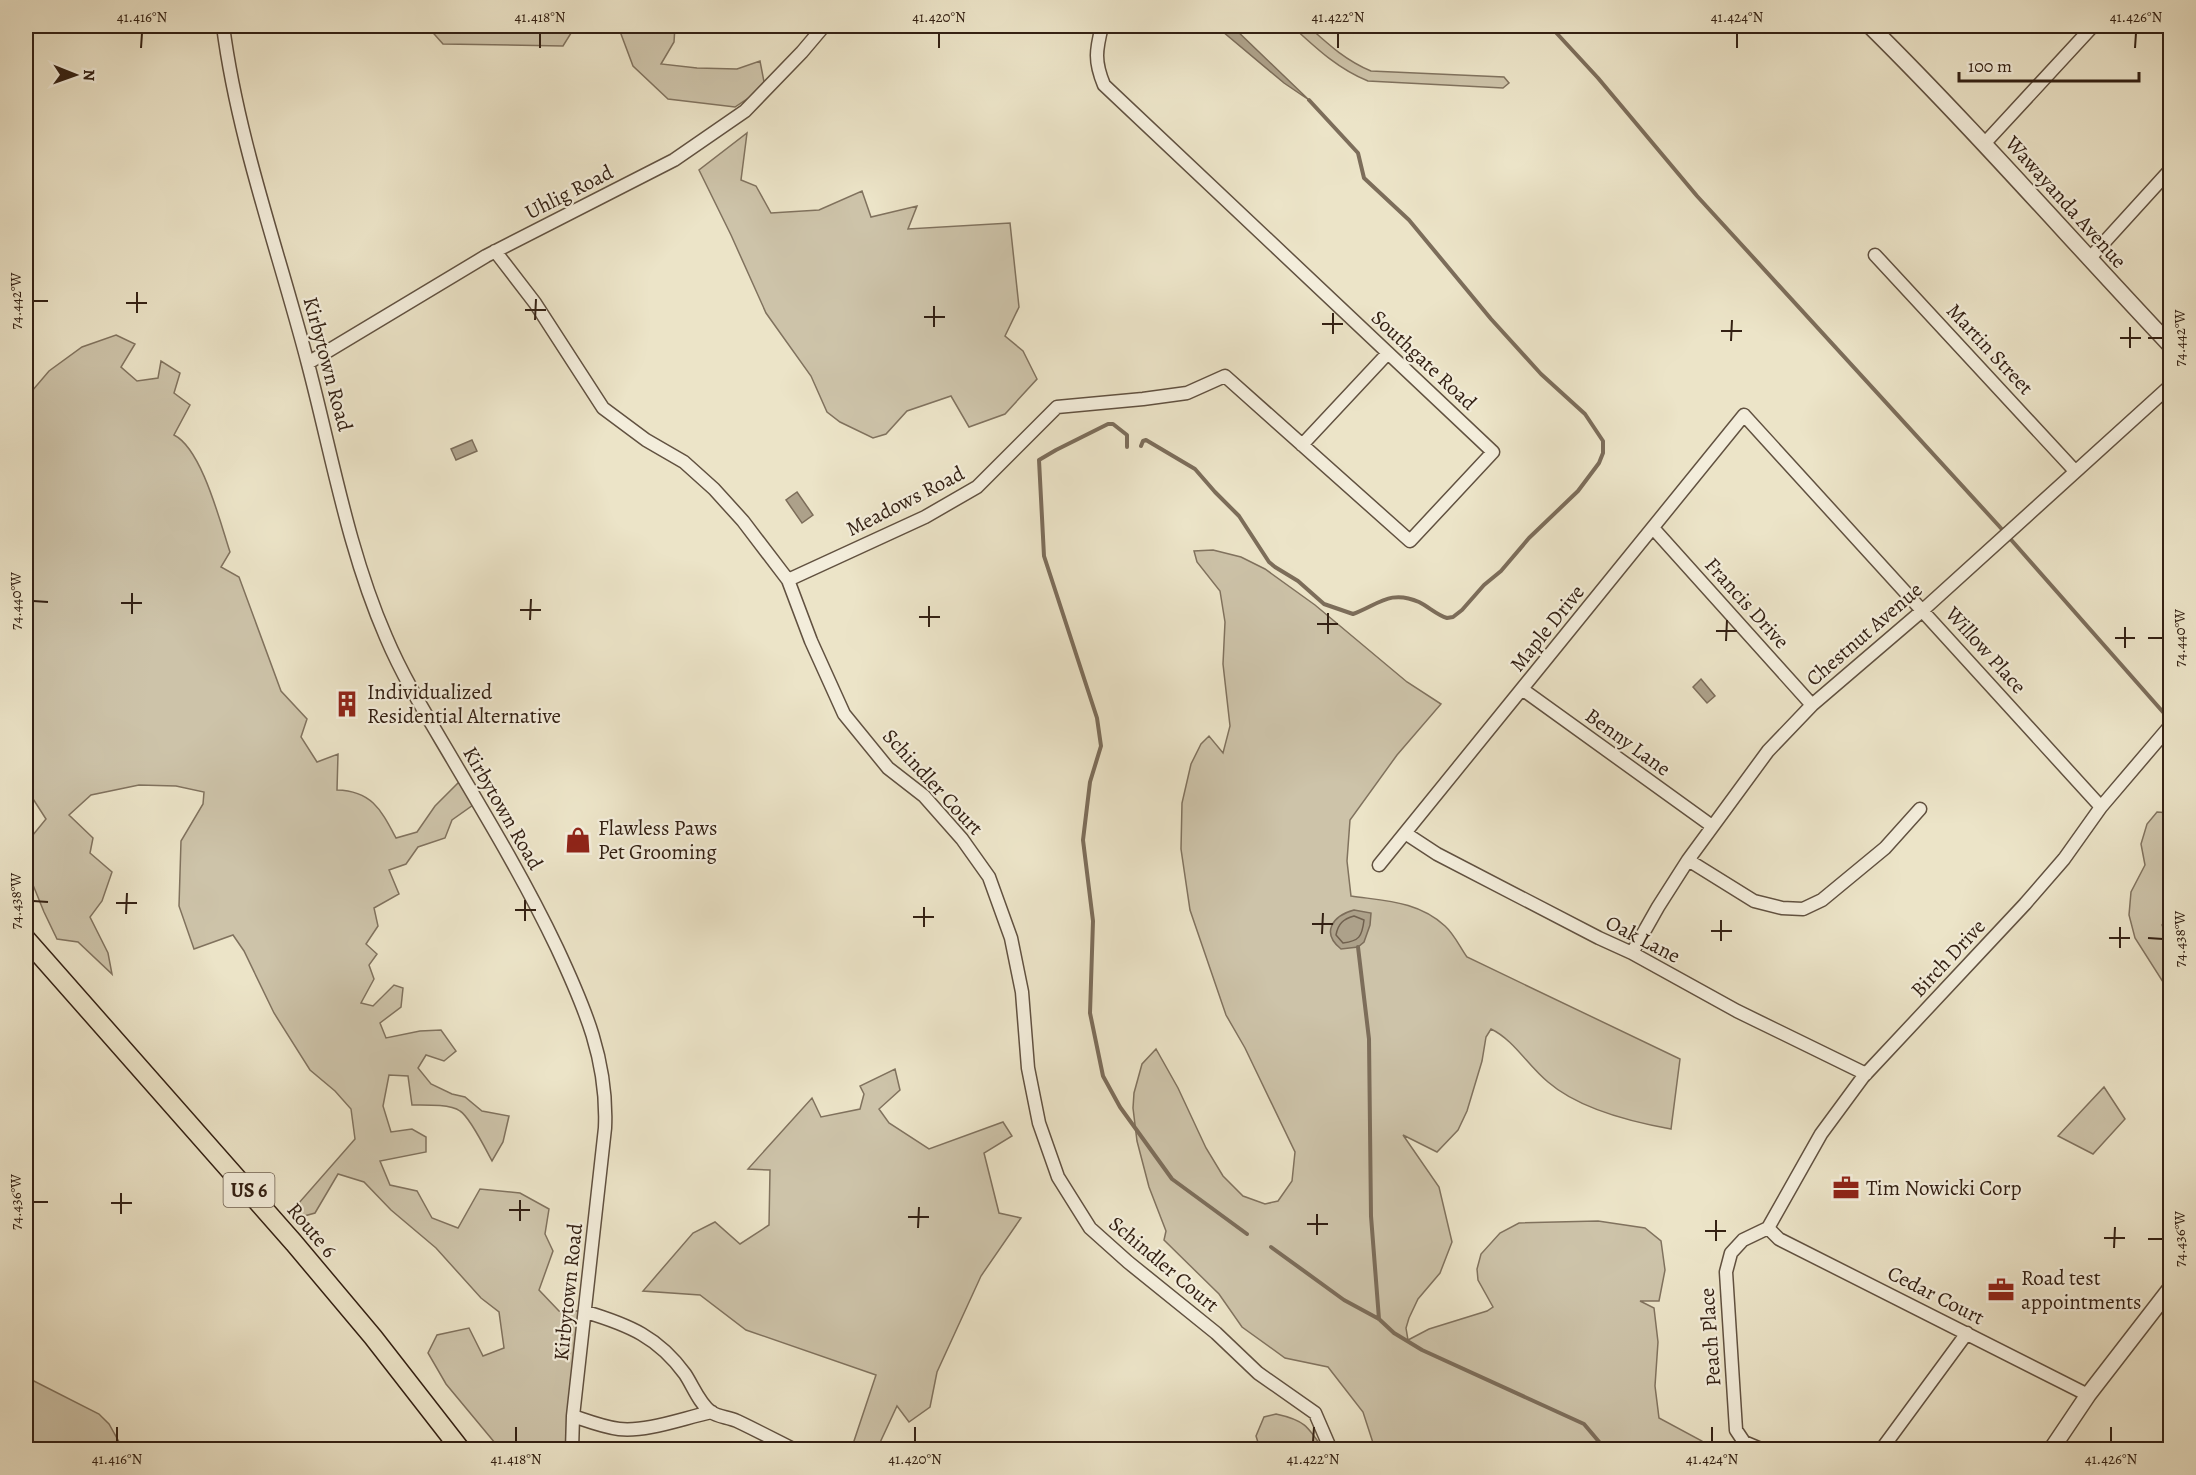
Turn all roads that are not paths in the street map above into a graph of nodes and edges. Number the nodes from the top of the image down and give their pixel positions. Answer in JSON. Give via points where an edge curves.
{"nodes":[{"id":1,"x":223,"y":26,"type":"edge"},
{"id":2,"x":824,"y":26,"type":"edge"},
{"id":3,"x":1102,"y":26,"type":"edge"},
{"id":4,"x":1870,"y":26,"type":"edge"},
{"id":5,"x":2093,"y":26,"type":"edge"},
{"id":6,"x":1984,"y":144,"type":"junction"},
{"id":7,"x":2170,"y":170,"type":"edge"},
{"id":8,"x":495,"y":251,"type":"junction"},
{"id":9,"x":1875,"y":255,"type":"dead end"},
{"id":10,"x":2089,"y":259,"type":"junction"},
{"id":11,"x":2170,"y":345,"type":"edge"},
{"id":12,"x":1388,"y":353,"type":"junction"},
{"id":13,"x":308,"y":363,"type":"junction"},
{"id":14,"x":1225,"y":376,"type":"joint"},
{"id":15,"x":2170,"y":386,"type":"edge"},
{"id":16,"x":1744,"y":416,"type":"joint"},
{"id":17,"x":1302,"y":445,"type":"junction"},
{"id":18,"x":2075,"y":471,"type":"junction"},
{"id":19,"x":1653,"y":528,"type":"junction"},
{"id":20,"x":788,"y":580,"type":"junction"},
{"id":21,"x":1923,"y":610,"type":"junction"},
{"id":22,"x":1522,"y":689,"type":"junction"},
{"id":23,"x":1812,"y":705,"type":"junction"},
{"id":24,"x":2170,"y":726,"type":"edge"},
{"id":25,"x":2101,"y":807,"type":"junction"},
{"id":26,"x":1920,"y":809,"type":"dead end"},
{"id":27,"x":1712,"y":826,"type":"junction"},
{"id":28,"x":1405,"y":833,"type":"junction"},
{"id":29,"x":1688,"y":860,"type":"junction"},
{"id":30,"x":1379,"y":865,"type":"dead end"},
{"id":31,"x":26,"y":939,"type":"edge"},
{"id":32,"x":1632,"y":953,"type":"junction"},
{"id":33,"x":1866,"y":1074,"type":"junction"},
{"id":34,"x":1768,"y":1228,"type":"junction"},
{"id":35,"x":2170,"y":1289,"type":"edge"},
{"id":36,"x":586,"y":1312,"type":"junction"},
{"id":37,"x":1967,"y":1333,"type":"junction"},
{"id":38,"x":2088,"y":1395,"type":"junction"},
{"id":39,"x":712,"y":1412,"type":"junction"},
{"id":40,"x":573,"y":1416,"type":"junction"},
{"id":41,"x":461,"y":1449,"type":"edge"},
{"id":42,"x":572,"y":1449,"type":"edge"},
{"id":43,"x":795,"y":1449,"type":"edge"},
{"id":44,"x":1332,"y":1449,"type":"edge"},
{"id":45,"x":1763,"y":1449,"type":"edge"},
{"id":46,"x":1881,"y":1449,"type":"edge"},
{"id":47,"x":2052,"y":1449,"type":"edge"}],
"edges":[{"from":1,"to":13,"type":"street","name":"Kirbytown Road","via":[[249,147]]},
{"from":2,"to":8,"type":"street","name":"Uhlig Road","via":[[786,70],[727,124],[674,160]]},
{"from":3,"to":12,"type":"street","name":"Southgate Road","via":[[1095,52],[1104,84]]},
{"from":4,"to":6,"type":"street","name":"Wawayanda Avenue"},
{"from":5,"to":6,"type":"street"},
{"from":6,"to":10,"type":"street","name":"Wawayanda Avenue"},
{"from":7,"to":10,"type":"street"},
{"from":8,"to":13,"type":"street","name":"Uhlig Road"},
{"from":8,"to":20,"type":"street","name":"Schindler Court","via":[[535,303],[603,408],[684,462],[714,489],[744,521]]},
{"from":9,"to":18,"type":"street","name":"Martin Street"},
{"from":10,"to":11,"type":"street","name":"Wawayanda Avenue"},
{"from":12,"to":17,"type":"street"},
{"from":12,"to":17,"type":"street","name":"Southgate Road","via":[[1493,452],[1410,541]]},
{"from":13,"to":36,"type":"street","name":"Kirbytown Road","via":[[355,548],[379,622],[418,700],[538,908],[585,1010],[599,1056],[606,1093],[605,1128]]},
{"from":14,"to":17,"type":"street","name":"Southgate Road"},
{"from":14,"to":20,"type":"street","name":"Meadows Road","via":[[1187,393],[1057,407],[977,487],[925,517]]},
{"from":15,"to":18,"type":"street","name":"Chestnut Avenue"},
{"from":16,"to":19,"type":"street","name":"Maple Drive"},
{"from":16,"to":21,"type":"street","name":"Willow Place"},
{"from":18,"to":21,"type":"street","name":"Chestnut Avenue"},
{"from":19,"to":22,"type":"street","name":"Maple Drive"},
{"from":19,"to":23,"type":"street","name":"Francis Drive"},
{"from":20,"to":44,"type":"street","name":"Schindler Court","via":[[844,714],[888,768],[924,796],[989,877],[1011,938],[1022,992],[1028,1068],[1039,1123],[1058,1177],[1090,1228],[1258,1373],[1315,1413]]},
{"from":21,"to":23,"type":"street","name":"Chestnut Avenue"},
{"from":21,"to":25,"type":"street","name":"Willow Place"},
{"from":22,"to":27,"type":"street","name":"Benny Lane"},
{"from":22,"to":28,"type":"street","name":"Maple Drive"},
{"from":23,"to":27,"type":"street","name":"Chestnut Avenue","via":[[1767,751]]},
{"from":24,"to":25,"type":"street","name":"Birch Drive"},
{"from":25,"to":33,"type":"street","name":"Birch Drive","via":[[2064,860]]},
{"from":26,"to":29,"type":"street","via":[[1885,848],[1822,900],[1803,909],[1754,901]]},
{"from":27,"to":29,"type":"street","name":"Chestnut Avenue"},
{"from":28,"to":30,"type":"street","name":"Maple Drive"},
{"from":28,"to":32,"type":"street","name":"Oak Lane","via":[[1437,854]]},
{"from":29,"to":32,"type":"street","name":"Chestnut Avenue"},
{"from":31,"to":41,"type":"main road","name":"Route 6","number":"US 6","via":[[287,1234]]},
{"from":32,"to":33,"type":"street","name":"Oak Lane","via":[[1737,1011]]},
{"from":33,"to":34,"type":"street","name":"Birch Drive","via":[[1821,1134]]},
{"from":34,"to":37,"type":"street","name":"Cedar Court","via":[[1779,1239]]},
{"from":34,"to":45,"type":"street","name":"Peach Place","via":[[1743,1240],[1731,1253],[1726,1272],[1736,1430],[1744,1442]]},
{"from":35,"to":38,"type":"street"},
{"from":36,"to":39,"type":"street","via":[[643,1333],[665,1350]]},
{"from":36,"to":40,"type":"street","name":"Kirbytown Road"},
{"from":37,"to":38,"type":"street","name":"Cedar Court"},
{"from":37,"to":46,"type":"street"},
{"from":38,"to":47,"type":"street"},
{"from":39,"to":40,"type":"street","via":[[628,1429]]},
{"from":39,"to":43,"type":"street"},
{"from":40,"to":42,"type":"street","name":"Kirbytown Road"}]}
